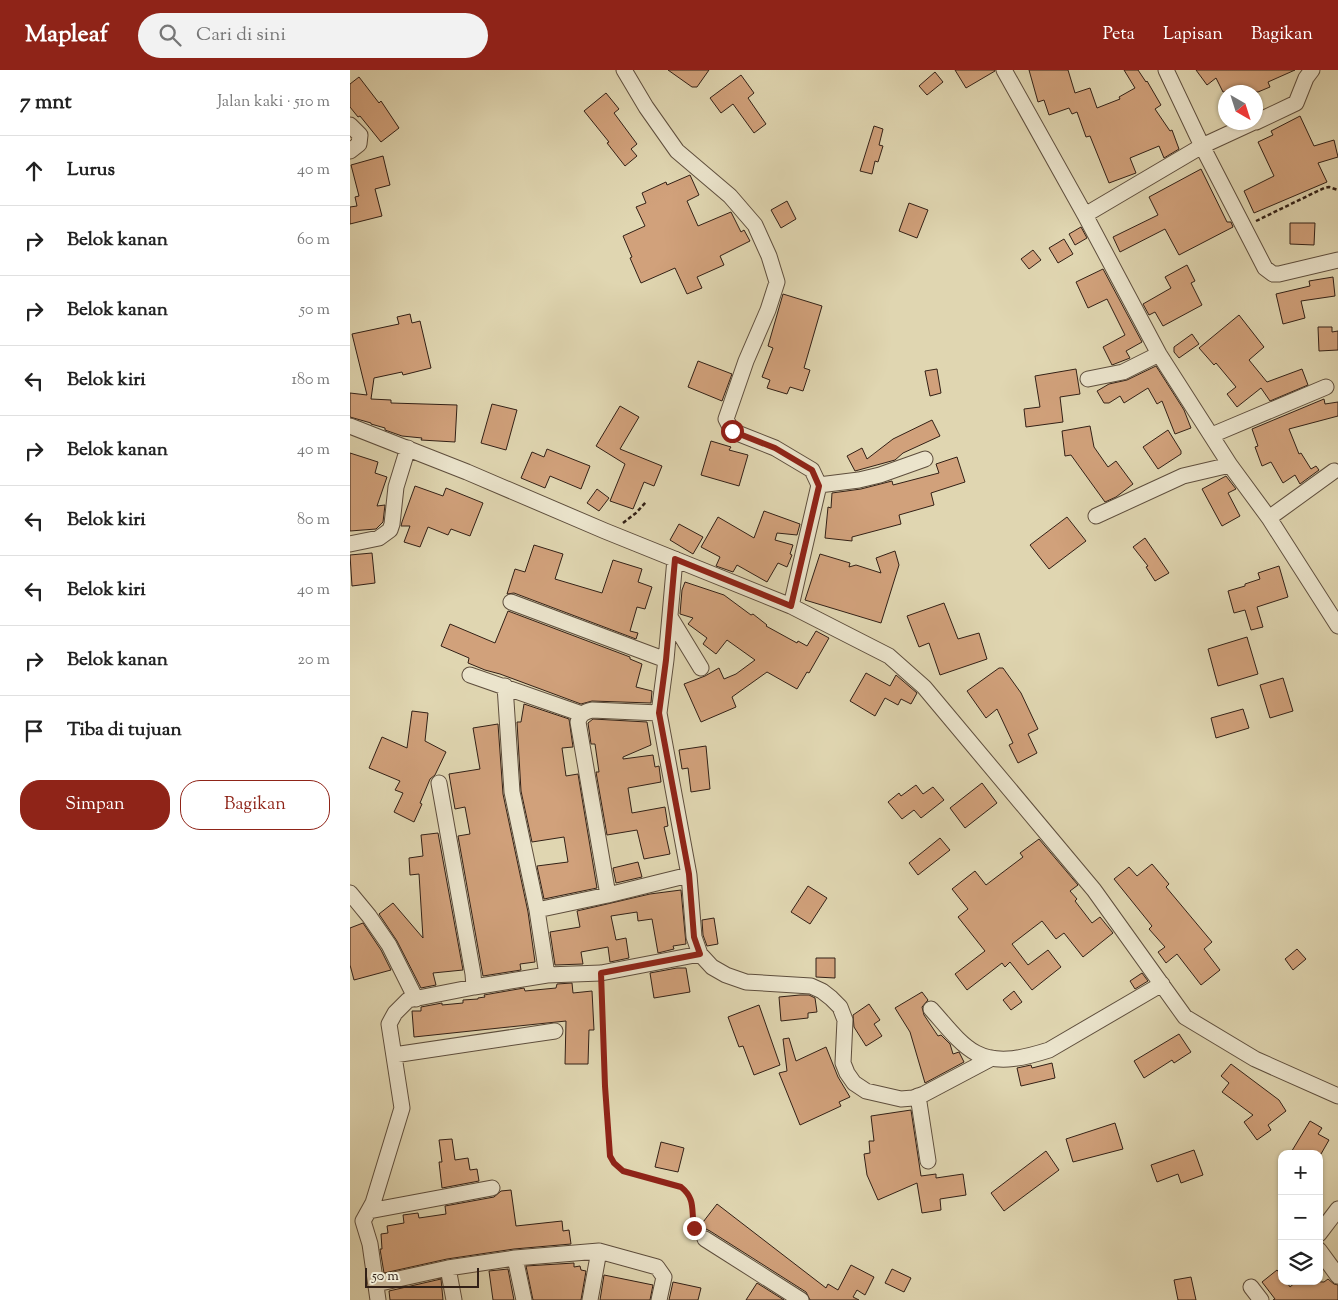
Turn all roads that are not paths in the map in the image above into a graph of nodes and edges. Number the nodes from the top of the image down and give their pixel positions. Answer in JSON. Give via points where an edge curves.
{"nodes":[{"id":1,"x":624,"y":70,"type":"edge"},
{"id":2,"x":1004,"y":70,"type":"edge"},
{"id":3,"x":1166,"y":70,"type":"edge"},
{"id":4,"x":1312,"y":70,"type":"edge"},
{"id":5,"x":1263,"y":118,"type":"edge"},
{"id":6,"x":350,"y":125,"type":"edge"},
{"id":7,"x":1237,"y":130,"type":"edge"},
{"id":8,"x":1202,"y":146,"type":"junction"},
{"id":9,"x":350,"y":151,"type":"edge"},
{"id":10,"x":1085,"y":215,"type":"junction"},
{"id":11,"x":1338,"y":260,"type":"edge"},
{"id":12,"x":1158,"y":354,"type":"junction"},
{"id":13,"x":1088,"y":379,"type":"dead end"},
{"id":14,"x":1326,"y":388,"type":"dead end"},
{"id":15,"x":350,"y":426,"type":"edge"},
{"id":16,"x":1212,"y":435,"type":"junction"},
{"id":17,"x":408,"y":448,"type":"junction"},
{"id":18,"x":925,"y":458,"type":"dead end"},
{"id":19,"x":1230,"y":465,"type":"junction"},
{"id":20,"x":1334,"y":471,"type":"dead end"},
{"id":21,"x":819,"y":486,"type":"junction"},
{"id":22,"x":1096,"y":516,"type":"dead end"},
{"id":23,"x":1269,"y":518,"type":"junction"},
{"id":24,"x":350,"y":544,"type":"edge"},
{"id":25,"x":675,"y":559,"type":"junction"},
{"id":26,"x":511,"y":602,"type":"dead end"},
{"id":27,"x":791,"y":606,"type":"junction"},
{"id":28,"x":670,"y":617,"type":"junction"},
{"id":29,"x":1338,"y":626,"type":"edge"},
{"id":30,"x":666,"y":660,"type":"junction"},
{"id":31,"x":701,"y":668,"type":"dead end"},
{"id":32,"x":470,"y":675,"type":"dead end"},
{"id":33,"x":505,"y":686,"type":"junction"},
{"id":34,"x":659,"y":713,"type":"junction"},
{"id":35,"x":582,"y":714,"type":"junction"},
{"id":36,"x":439,"y":783,"type":"dead end"},
{"id":37,"x":689,"y":874,"type":"junction"},
{"id":38,"x":350,"y":892,"type":"edge"},
{"id":39,"x":608,"y":895,"type":"junction"},
{"id":40,"x":537,"y":910,"type":"junction"},
{"id":41,"x":700,"y":954,"type":"junction"},
{"id":42,"x":547,"y":975,"type":"junction"},
{"id":43,"x":1162,"y":984,"type":"junction"},
{"id":44,"x":474,"y":987,"type":"junction"},
{"id":45,"x":416,"y":999,"type":"junction"},
{"id":46,"x":931,"y":1009,"type":"dead end"},
{"id":47,"x":554,"y":1032,"type":"dead end"},
{"id":48,"x":394,"y":1055,"type":"junction"},
{"id":49,"x":992,"y":1058,"type":"junction"},
{"id":50,"x":918,"y":1096,"type":"junction"},
{"id":51,"x":1338,"y":1096,"type":"edge"},
{"id":52,"x":928,"y":1161,"type":"dead end"},
{"id":53,"x":492,"y":1188,"type":"dead end"},
{"id":54,"x":1338,"y":1209,"type":"edge"},
{"id":55,"x":369,"y":1211,"type":"junction"},
{"id":56,"x":1323,"y":1229,"type":"edge"},
{"id":57,"x":705,"y":1239,"type":"road end"},
{"id":58,"x":599,"y":1251,"type":"junction"},
{"id":59,"x":1323,"y":1255,"type":"edge"},
{"id":60,"x":515,"y":1258,"type":"junction"},
{"id":61,"x":448,"y":1268,"type":"junction"},
{"id":62,"x":1338,"y":1276,"type":"edge"},
{"id":63,"x":376,"y":1284,"type":"junction"},
{"id":64,"x":1251,"y":1287,"type":"dead end"},
{"id":65,"x":378,"y":1300,"type":"edge"},
{"id":66,"x":454,"y":1300,"type":"edge"},
{"id":67,"x":524,"y":1300,"type":"edge"},
{"id":68,"x":590,"y":1300,"type":"edge"},
{"id":69,"x":659,"y":1300,"type":"edge"},
{"id":70,"x":801,"y":1300,"type":"edge"},
{"id":71,"x":1261,"y":1300,"type":"edge"}],
"edges":[{"from":1,"to":21,"type":"street","via":[[676,151],[730,196],[755,224],[770,256],[777,282],[726,419],[732,431],[775,448],[812,470]]},
{"from":2,"to":10,"type":"street"},
{"from":3,"to":8,"type":"street"},
{"from":4,"to":5,"type":"street","via":[[1296,103]]},
{"from":6,"to":9,"type":"street","via":[[360,135],[359,144]]},
{"from":7,"to":8,"type":"street"},
{"from":8,"to":10,"type":"street"},
{"from":8,"to":11,"type":"street","via":[[1265,268],[1272,274]]},
{"from":10,"to":12,"type":"street"},
{"from":12,"to":13,"type":"street","via":[[1123,372]]},
{"from":12,"to":16,"type":"street"},
{"from":14,"to":16,"type":"street"},
{"from":15,"to":17,"type":"street"},
{"from":16,"to":19,"type":"street"},
{"from":17,"to":24,"type":"street","via":[[396,487],[390,530],[379,538]]},
{"from":17,"to":25,"type":"street"},
{"from":18,"to":21,"type":"street","via":[[880,475]]},
{"from":19,"to":22,"type":"street","via":[[1183,476]]},
{"from":19,"to":23,"type":"street"},
{"from":20,"to":23,"type":"street"},
{"from":21,"to":27,"type":"street"},
{"from":23,"to":29,"type":"street"},
{"from":25,"to":27,"type":"street"},
{"from":25,"to":28,"type":"street"},
{"from":26,"to":30,"type":"street"},
{"from":27,"to":43,"type":"street","via":[[889,656],[924,687],[1094,890]]},
{"from":28,"to":30,"type":"street"},
{"from":28,"to":31,"type":"street"},
{"from":30,"to":34,"type":"street"},
{"from":32,"to":33,"type":"street"},
{"from":33,"to":35,"type":"street"},
{"from":33,"to":40,"type":"street","via":[[512,792]]},
{"from":34,"to":35,"type":"street","via":[[592,710]]},
{"from":34,"to":37,"type":"street"},
{"from":35,"to":39,"type":"street","via":[[578,722]]},
{"from":36,"to":44,"type":"street"},
{"from":37,"to":39,"type":"street"},
{"from":37,"to":41,"type":"street","via":[[694,937]]},
{"from":38,"to":45,"type":"street","via":[[389,945]]},
{"from":39,"to":40,"type":"street"},
{"from":40,"to":42,"type":"street"},
{"from":41,"to":42,"type":"street","via":[[601,973]]},
{"from":41,"to":50,"type":"street","via":[[712,967],[746,982],[810,986],[832,998],[840,1007],[844,1020],[843,1063],[854,1083],[866,1091],[901,1099]]},
{"from":42,"to":44,"type":"street"},
{"from":43,"to":49,"type":"street","via":[[1049,1050],[1013,1058]]},
{"from":43,"to":51,"type":"street","via":[[1185,1017],[1255,1059]]},
{"from":44,"to":45,"type":"street"},
{"from":45,"to":48,"type":"street","via":[[408,1000],[389,1024]]},
{"from":46,"to":49,"type":"street","via":[[962,1042],[976,1053]]},
{"from":47,"to":48,"type":"street"},
{"from":48,"to":55,"type":"street","via":[[402,1108]]},
{"from":49,"to":50,"type":"street"},
{"from":50,"to":52,"type":"street"},
{"from":53,"to":55,"type":"street"},
{"from":54,"to":56,"type":"street"},
{"from":55,"to":63,"type":"street","via":[[363,1221]]},
{"from":57,"to":70,"type":"street"},
{"from":58,"to":60,"type":"street"},
{"from":58,"to":68,"type":"street"},
{"from":58,"to":69,"type":"street","via":[[657,1267],[664,1277]]},
{"from":59,"to":62,"type":"street"},
{"from":60,"to":61,"type":"street"},
{"from":60,"to":67,"type":"street"},
{"from":61,"to":63,"type":"street"},
{"from":61,"to":66,"type":"street"},
{"from":63,"to":65,"type":"street"},
{"from":64,"to":71,"type":"street"}]}
